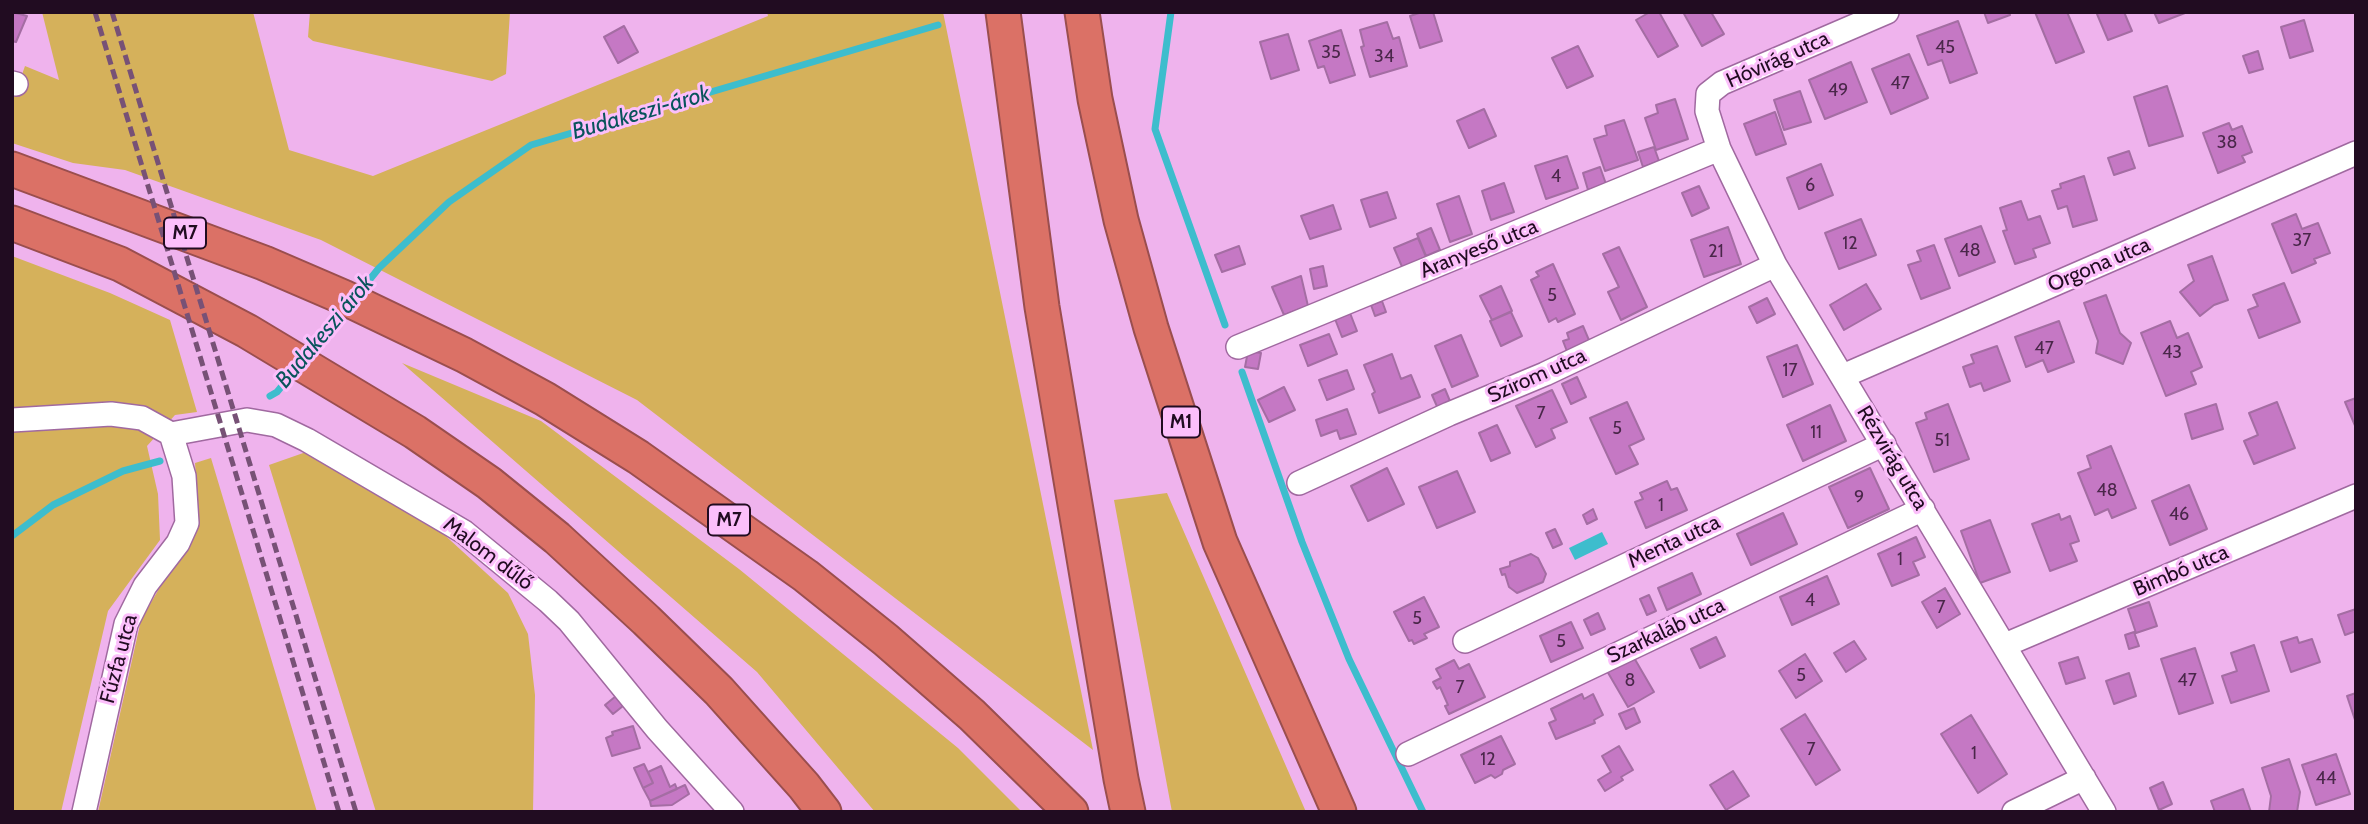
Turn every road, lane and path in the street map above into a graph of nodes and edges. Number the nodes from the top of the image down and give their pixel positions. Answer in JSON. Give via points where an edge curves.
{"nodes":[{"id":1,"x":1003,"y":12,"type":"edge"},
{"id":2,"x":1082,"y":12,"type":"edge"},
{"id":3,"x":1887,"y":12,"type":"edge"},
{"id":4,"x":1709,"y":94,"type":"joint"},
{"id":5,"x":1719,"y":149,"type":"junction"},
{"id":6,"x":2356,"y":153,"type":"edge"},
{"id":7,"x":12,"y":169,"type":"edge"},
{"id":8,"x":12,"y":223,"type":"edge"},
{"id":9,"x":1775,"y":265,"type":"junction"},
{"id":10,"x":1238,"y":347,"type":"dead end"},
{"id":11,"x":1843,"y":376,"type":"junction"},
{"id":12,"x":12,"y":420,"type":"edge"},
{"id":13,"x":171,"y":434,"type":"junction"},
{"id":14,"x":1884,"y":444,"type":"junction"},
{"id":15,"x":1299,"y":483,"type":"dead end"},
{"id":16,"x":2356,"y":496,"type":"edge"},
{"id":17,"x":1923,"y":509,"type":"junction"},
{"id":18,"x":1465,"y":641,"type":"dead end"},
{"id":19,"x":2005,"y":645,"type":"junction"},
{"id":20,"x":1408,"y":754,"type":"dead end"},
{"id":21,"x":2084,"y":778,"type":"junction"},
{"id":22,"x":83,"y":812,"type":"edge"},
{"id":23,"x":732,"y":812,"type":"edge"},
{"id":24,"x":824,"y":812,"type":"edge"},
{"id":25,"x":1071,"y":812,"type":"edge"},
{"id":26,"x":1128,"y":812,"type":"edge"},
{"id":27,"x":1339,"y":812,"type":"edge"},
{"id":28,"x":2014,"y":812,"type":"edge"},
{"id":29,"x":2105,"y":812,"type":"edge"}],
"edges":[{"from":1,"to":26,"type":"highway","via":[[1042,307]]},
{"from":2,"to":27,"type":"highway","number":"M1","via":[[1121,220],[1150,328],[1220,542]]},
{"from":3,"to":4,"type":"street","name":"Hóvirág utca","via":[[1722,83]]},
{"from":4,"to":5,"type":"street","name":"Rézvirág utca","via":[[1707,111]]},
{"from":5,"to":9,"type":"street","name":"Rézvirág utca"},
{"from":5,"to":10,"type":"street","name":"Aranyeső utca"},
{"from":6,"to":11,"type":"street","name":"Orgona utca"},
{"from":7,"to":25,"type":"highway","number":"M7","via":[[264,263],[464,355],[545,399],[638,457],[806,576],[972,715]]},
{"from":8,"to":24,"type":"highway","via":[[120,264],[302,363],[489,483],[557,538],[719,691]]},
{"from":9,"to":11,"type":"street","name":"Rézvirág utca"},
{"from":9,"to":15,"type":"street","name":"Szirom utca"},
{"from":11,"to":14,"type":"street","name":"Rézvirág utca"},
{"from":12,"to":13,"type":"street","via":[[124,415],[142,418]]},
{"from":13,"to":22,"type":"street","name":"Fűzfa utca","via":[[184,476],[187,523],[126,624]]},
{"from":13,"to":23,"type":"street","name":"Malom dűlő","via":[[247,420],[275,425],[307,439],[464,532],[569,621]]},
{"from":14,"to":17,"type":"street","name":"Rézvirág utca"},
{"from":14,"to":18,"type":"street","name":"Menta utca"},
{"from":16,"to":19,"type":"street","name":"Bimbó utca"},
{"from":17,"to":19,"type":"street","name":"Rézvirág utca"},
{"from":17,"to":20,"type":"street","name":"Szarkaláb utca"},
{"from":19,"to":21,"type":"street","name":"Rézvirág utca"},
{"from":21,"to":28,"type":"street"},
{"from":21,"to":29,"type":"street","name":"Rézvirág utca"}]}
